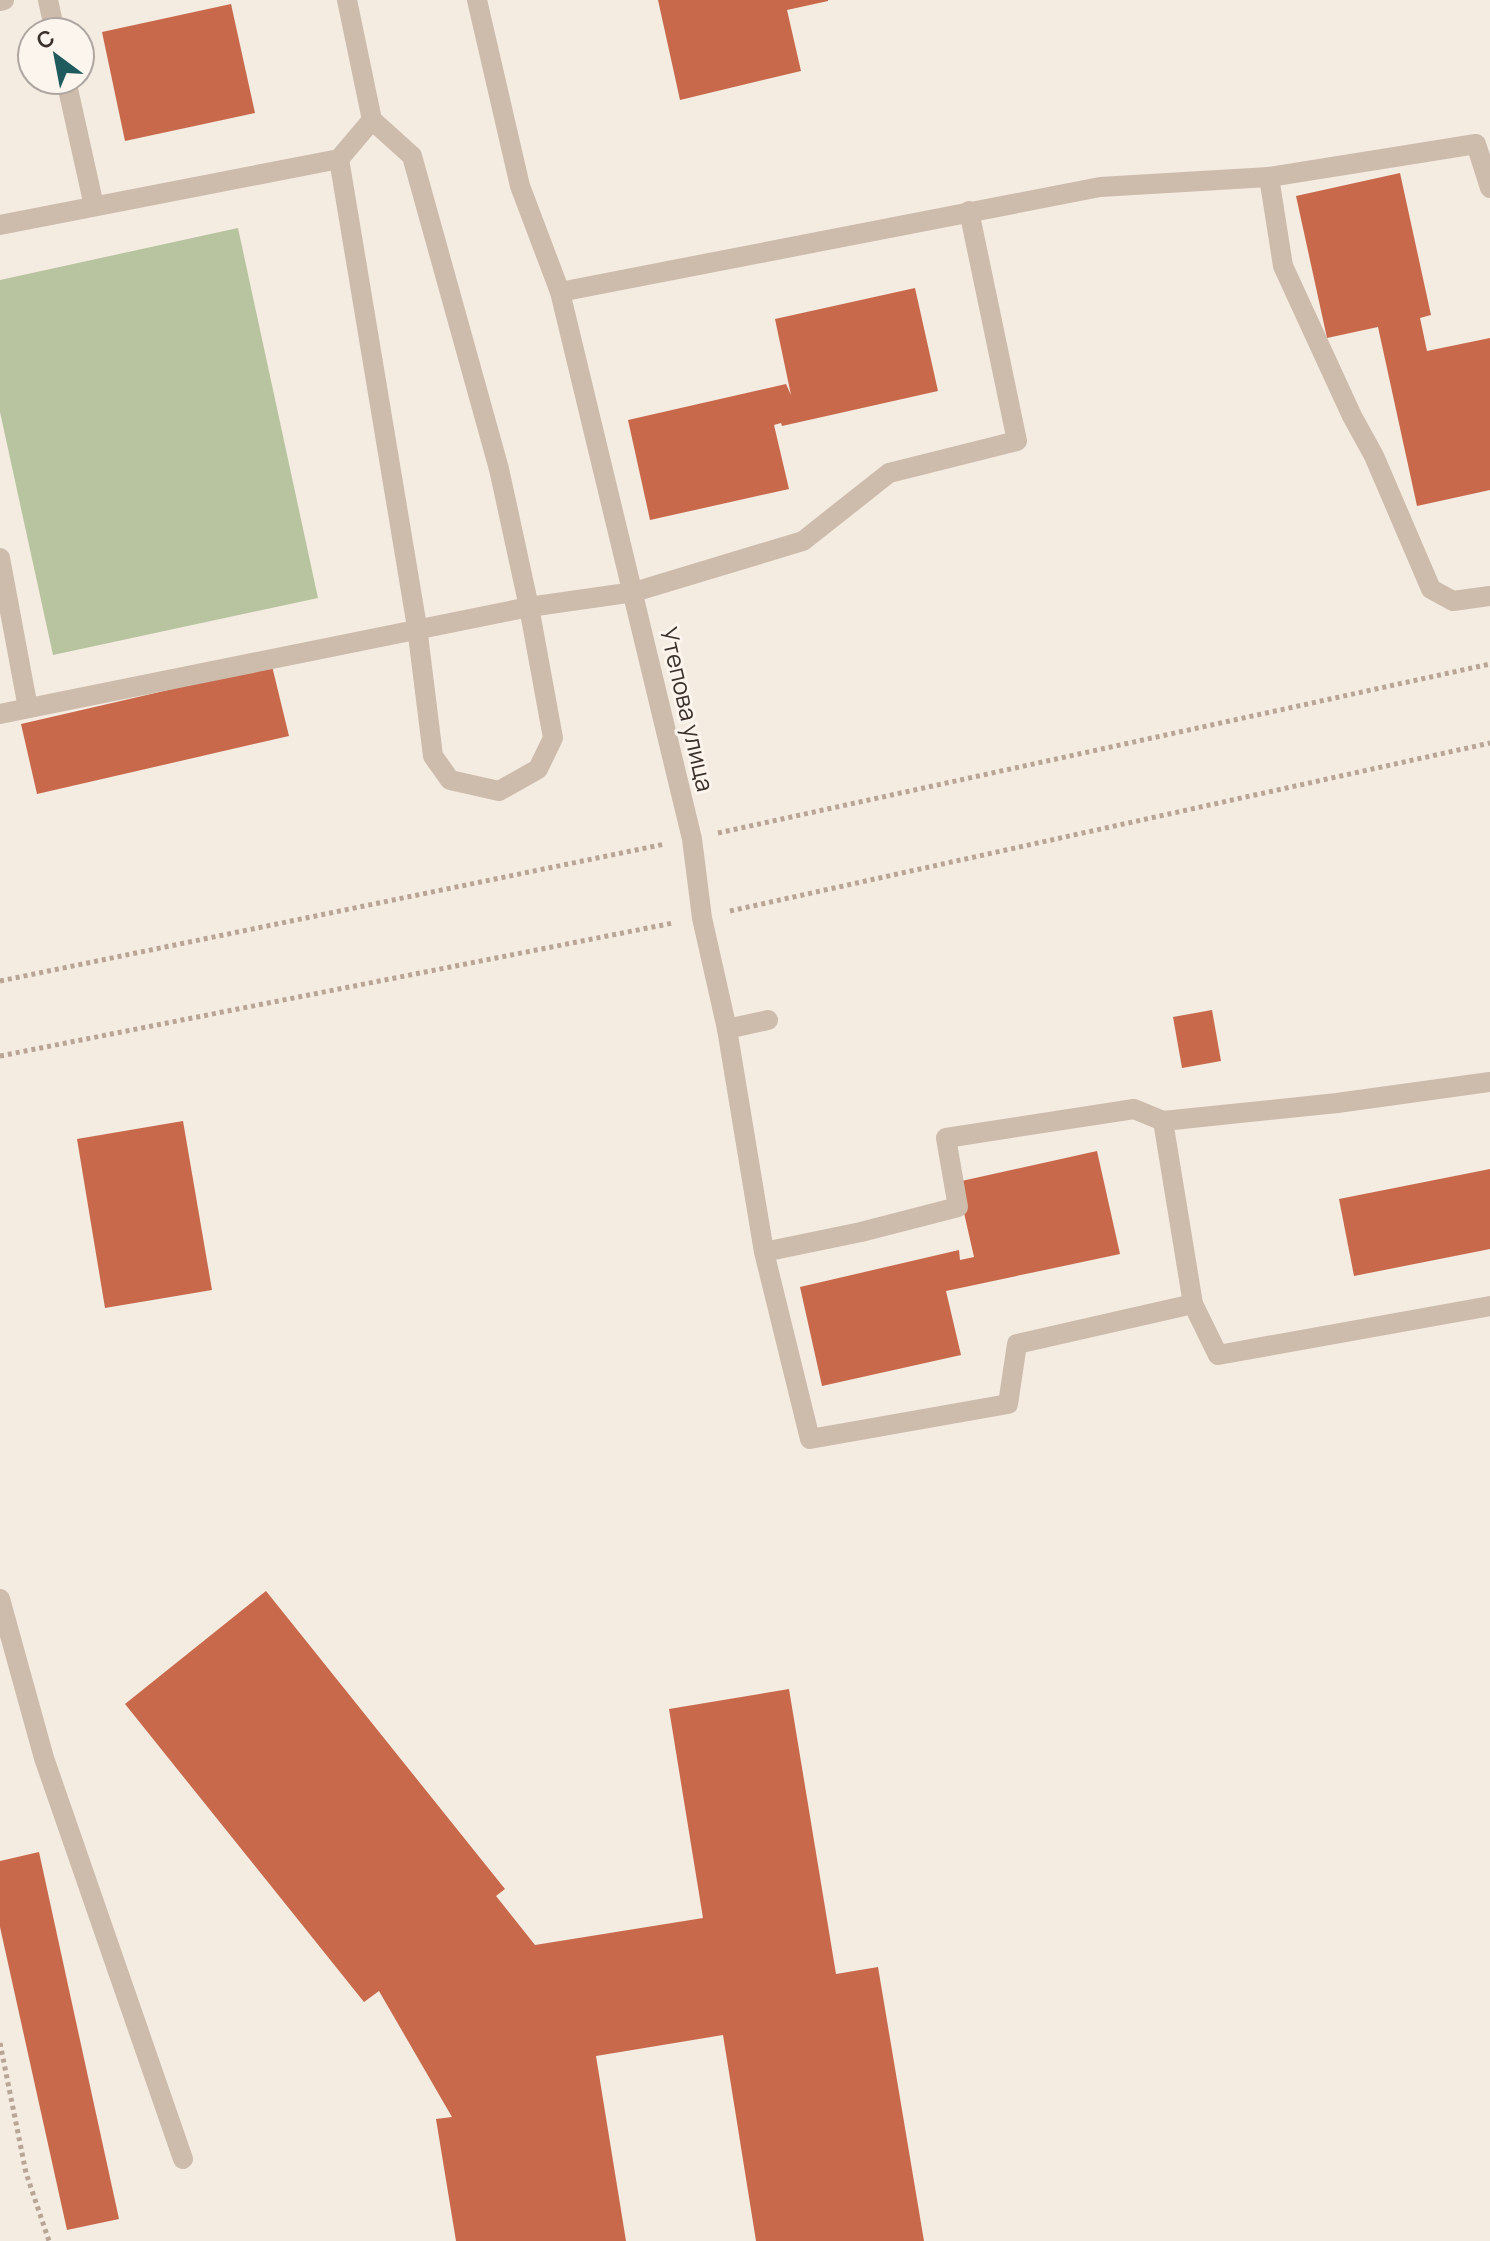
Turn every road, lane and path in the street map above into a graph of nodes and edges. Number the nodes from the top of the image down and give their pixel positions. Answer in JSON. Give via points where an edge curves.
{"nodes":[{"id":1,"x":347,"y":0,"type":"edge"},
{"id":2,"x":477,"y":0,"type":"edge"},
{"id":3,"x":70,"y":96,"type":"edge"},
{"id":4,"x":372,"y":120,"type":"junction"},
{"id":5,"x":1483,"y":142,"type":"edge"},
{"id":6,"x":339,"y":159,"type":"junction"},
{"id":7,"x":1269,"y":177,"type":"junction"},
{"id":8,"x":1490,"y":188,"type":"edge"},
{"id":9,"x":94,"y":206,"type":"junction"},
{"id":10,"x":969,"y":211,"type":"junction"},
{"id":11,"x":0,"y":225,"type":"edge"},
{"id":12,"x":560,"y":292,"type":"junction"},
{"id":13,"x":0,"y":558,"type":"edge"},
{"id":14,"x":634,"y":592,"type":"junction"},
{"id":15,"x":1490,"y":596,"type":"edge"},
{"id":16,"x":529,"y":607,"type":"junction"},
{"id":17,"x":417,"y":627,"type":"junction"},
{"id":18,"x":1490,"y":664,"type":"edge"},
{"id":19,"x":28,"y":708,"type":"junction"},
{"id":20,"x":0,"y":714,"type":"edge"},
{"id":21,"x":1490,"y":743,"type":"edge"},
{"id":22,"x":692,"y":839,"type":"junction"},
{"id":23,"x":702,"y":918,"type":"junction"},
{"id":24,"x":0,"y":981,"type":"edge"},
{"id":25,"x":768,"y":1020,"type":"dead end"},
{"id":26,"x":727,"y":1029,"type":"junction"},
{"id":27,"x":0,"y":1056,"type":"edge"},
{"id":28,"x":1490,"y":1082,"type":"edge"},
{"id":29,"x":1163,"y":1121,"type":"junction"},
{"id":30,"x":764,"y":1252,"type":"junction"},
{"id":31,"x":1193,"y":1304,"type":"junction"},
{"id":32,"x":1490,"y":1306,"type":"edge"},
{"id":33,"x":0,"y":1599,"type":"edge"},
{"id":34,"x":0,"y":2043,"type":"edge"},
{"id":35,"x":183,"y":2159,"type":"dead end"},
{"id":36,"x":49,"y":2241,"type":"edge"}],
"edges":[{"from":1,"to":4,"type":"street"},
{"from":2,"to":12,"type":"street","name":"Утепова улица","via":[[520,186]]},
{"from":3,"to":9,"type":"street"},
{"from":4,"to":6,"type":"street"},
{"from":4,"to":16,"type":"street","via":[[412,156],[499,469]]},
{"from":5,"to":7,"type":"street"},
{"from":5,"to":8,"type":"street"},
{"from":6,"to":9,"type":"street"},
{"from":6,"to":17,"type":"street"},
{"from":7,"to":10,"type":"street","via":[[1100,187]]},
{"from":7,"to":15,"type":"street","via":[[1283,266],[1431,589],[1453,601]]},
{"from":9,"to":11,"type":"street"},
{"from":10,"to":12,"type":"street"},
{"from":10,"to":14,"type":"street","via":[[1017,441],[889,473],[803,541]]},
{"from":12,"to":14,"type":"street","name":"Утепова улица"},
{"from":13,"to":19,"type":"street"},
{"from":14,"to":16,"type":"street"},
{"from":14,"to":22,"type":"street","name":"Утепова улица"},
{"from":16,"to":17,"type":"street"},
{"from":16,"to":17,"type":"street","via":[[553,738],[538,769],[499,791],[450,780],[433,756]]},
{"from":17,"to":19,"type":"street"},
{"from":18,"to":22,"type":"path"},
{"from":19,"to":20,"type":"street"},
{"from":21,"to":23,"type":"path"},
{"from":22,"to":23,"type":"street","name":"Утепова улица"},
{"from":22,"to":24,"type":"path"},
{"from":23,"to":26,"type":"street","name":"Утепова улица"},
{"from":23,"to":27,"type":"path"},
{"from":25,"to":26,"type":"street"},
{"from":26,"to":30,"type":"street","name":"Утепова улица"},
{"from":28,"to":29,"type":"street"},
{"from":29,"to":30,"type":"street","via":[[1134,1109],[946,1138],[958,1207]]},
{"from":29,"to":31,"type":"street"},
{"from":30,"to":31,"type":"street","name":"Утепова улица","via":[[810,1439],[1008,1404],[1017,1344]]},
{"from":31,"to":32,"type":"street","via":[[1218,1355]]},
{"from":33,"to":35,"type":"street","via":[[44,1758]]},
{"from":34,"to":36,"type":"path","via":[[26,2173]]}]}
